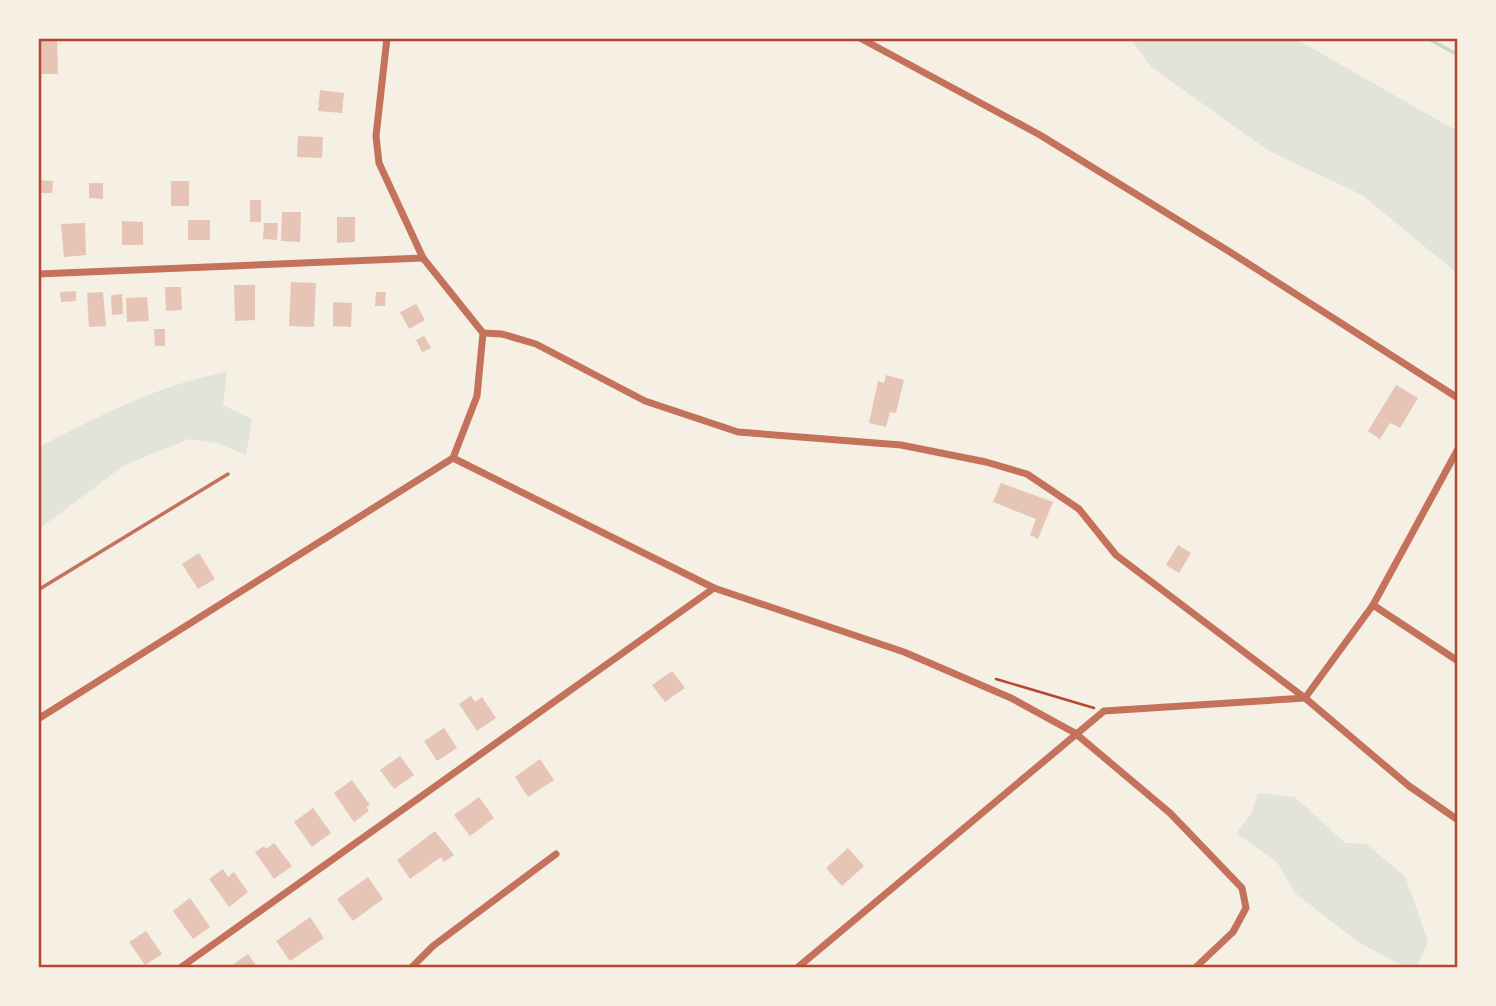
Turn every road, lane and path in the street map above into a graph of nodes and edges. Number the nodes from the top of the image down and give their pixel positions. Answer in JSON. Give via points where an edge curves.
{"nodes":[{"id":1,"x":387,"y":38,"type":"edge"},
{"id":2,"x":860,"y":38,"type":"edge"},
{"id":3,"x":423,"y":258,"type":"junction"},
{"id":4,"x":38,"y":274,"type":"edge"},
{"id":5,"x":483,"y":333,"type":"junction"},
{"id":6,"x":1458,"y":398,"type":"edge"},
{"id":7,"x":1458,"y":449,"type":"edge"},
{"id":8,"x":453,"y":458,"type":"junction"},
{"id":9,"x":228,"y":474,"type":"dead end"},
{"id":10,"x":714,"y":589,"type":"junction"},
{"id":11,"x":38,"y":590,"type":"edge"},
{"id":12,"x":1373,"y":605,"type":"junction"},
{"id":13,"x":1458,"y":660,"type":"edge"},
{"id":14,"x":984,"y":676,"type":"dead end"},
{"id":15,"x":1305,"y":698,"type":"junction"},
{"id":16,"x":1104,"y":711,"type":"junction"},
{"id":17,"x":38,"y":719,"type":"edge"},
{"id":18,"x":1075,"y":733,"type":"junction"},
{"id":19,"x":1458,"y":820,"type":"edge"},
{"id":20,"x":556,"y":855,"type":"dead end"},
{"id":21,"x":180,"y":968,"type":"edge"},
{"id":22,"x":411,"y":968,"type":"edge"},
{"id":23,"x":797,"y":968,"type":"edge"},
{"id":24,"x":1195,"y":968,"type":"edge"}],
"edges":[{"from":1,"to":3,"type":"street","via":[[376,136],[379,163]]},
{"from":2,"to":6,"type":"street","via":[[1041,135]]},
{"from":3,"to":4,"type":"street"},
{"from":3,"to":5,"type":"street"},
{"from":5,"to":8,"type":"street","via":[[477,396]]},
{"from":5,"to":15,"type":"street","via":[[536,344],[645,401],[738,432],[901,445],[1027,474],[1079,509],[1116,555]]},
{"from":7,"to":12,"type":"street"},
{"from":8,"to":10,"type":"street"},
{"from":8,"to":17,"type":"street"},
{"from":9,"to":11,"type":"lane"},
{"from":10,"to":18,"type":"street","via":[[904,653],[1011,698]]},
{"from":10,"to":21,"type":"street"},
{"from":12,"to":13,"type":"street"},
{"from":12,"to":15,"type":"street"},
{"from":14,"to":16,"type":"path"},
{"from":15,"to":16,"type":"street"},
{"from":15,"to":19,"type":"street","via":[[1409,786]]},
{"from":16,"to":18,"type":"street"},
{"from":18,"to":23,"type":"street"},
{"from":18,"to":24,"type":"street","via":[[1170,813],[1242,888],[1245,908],[1233,932]]},
{"from":20,"to":22,"type":"street","via":[[433,946]]}]}
